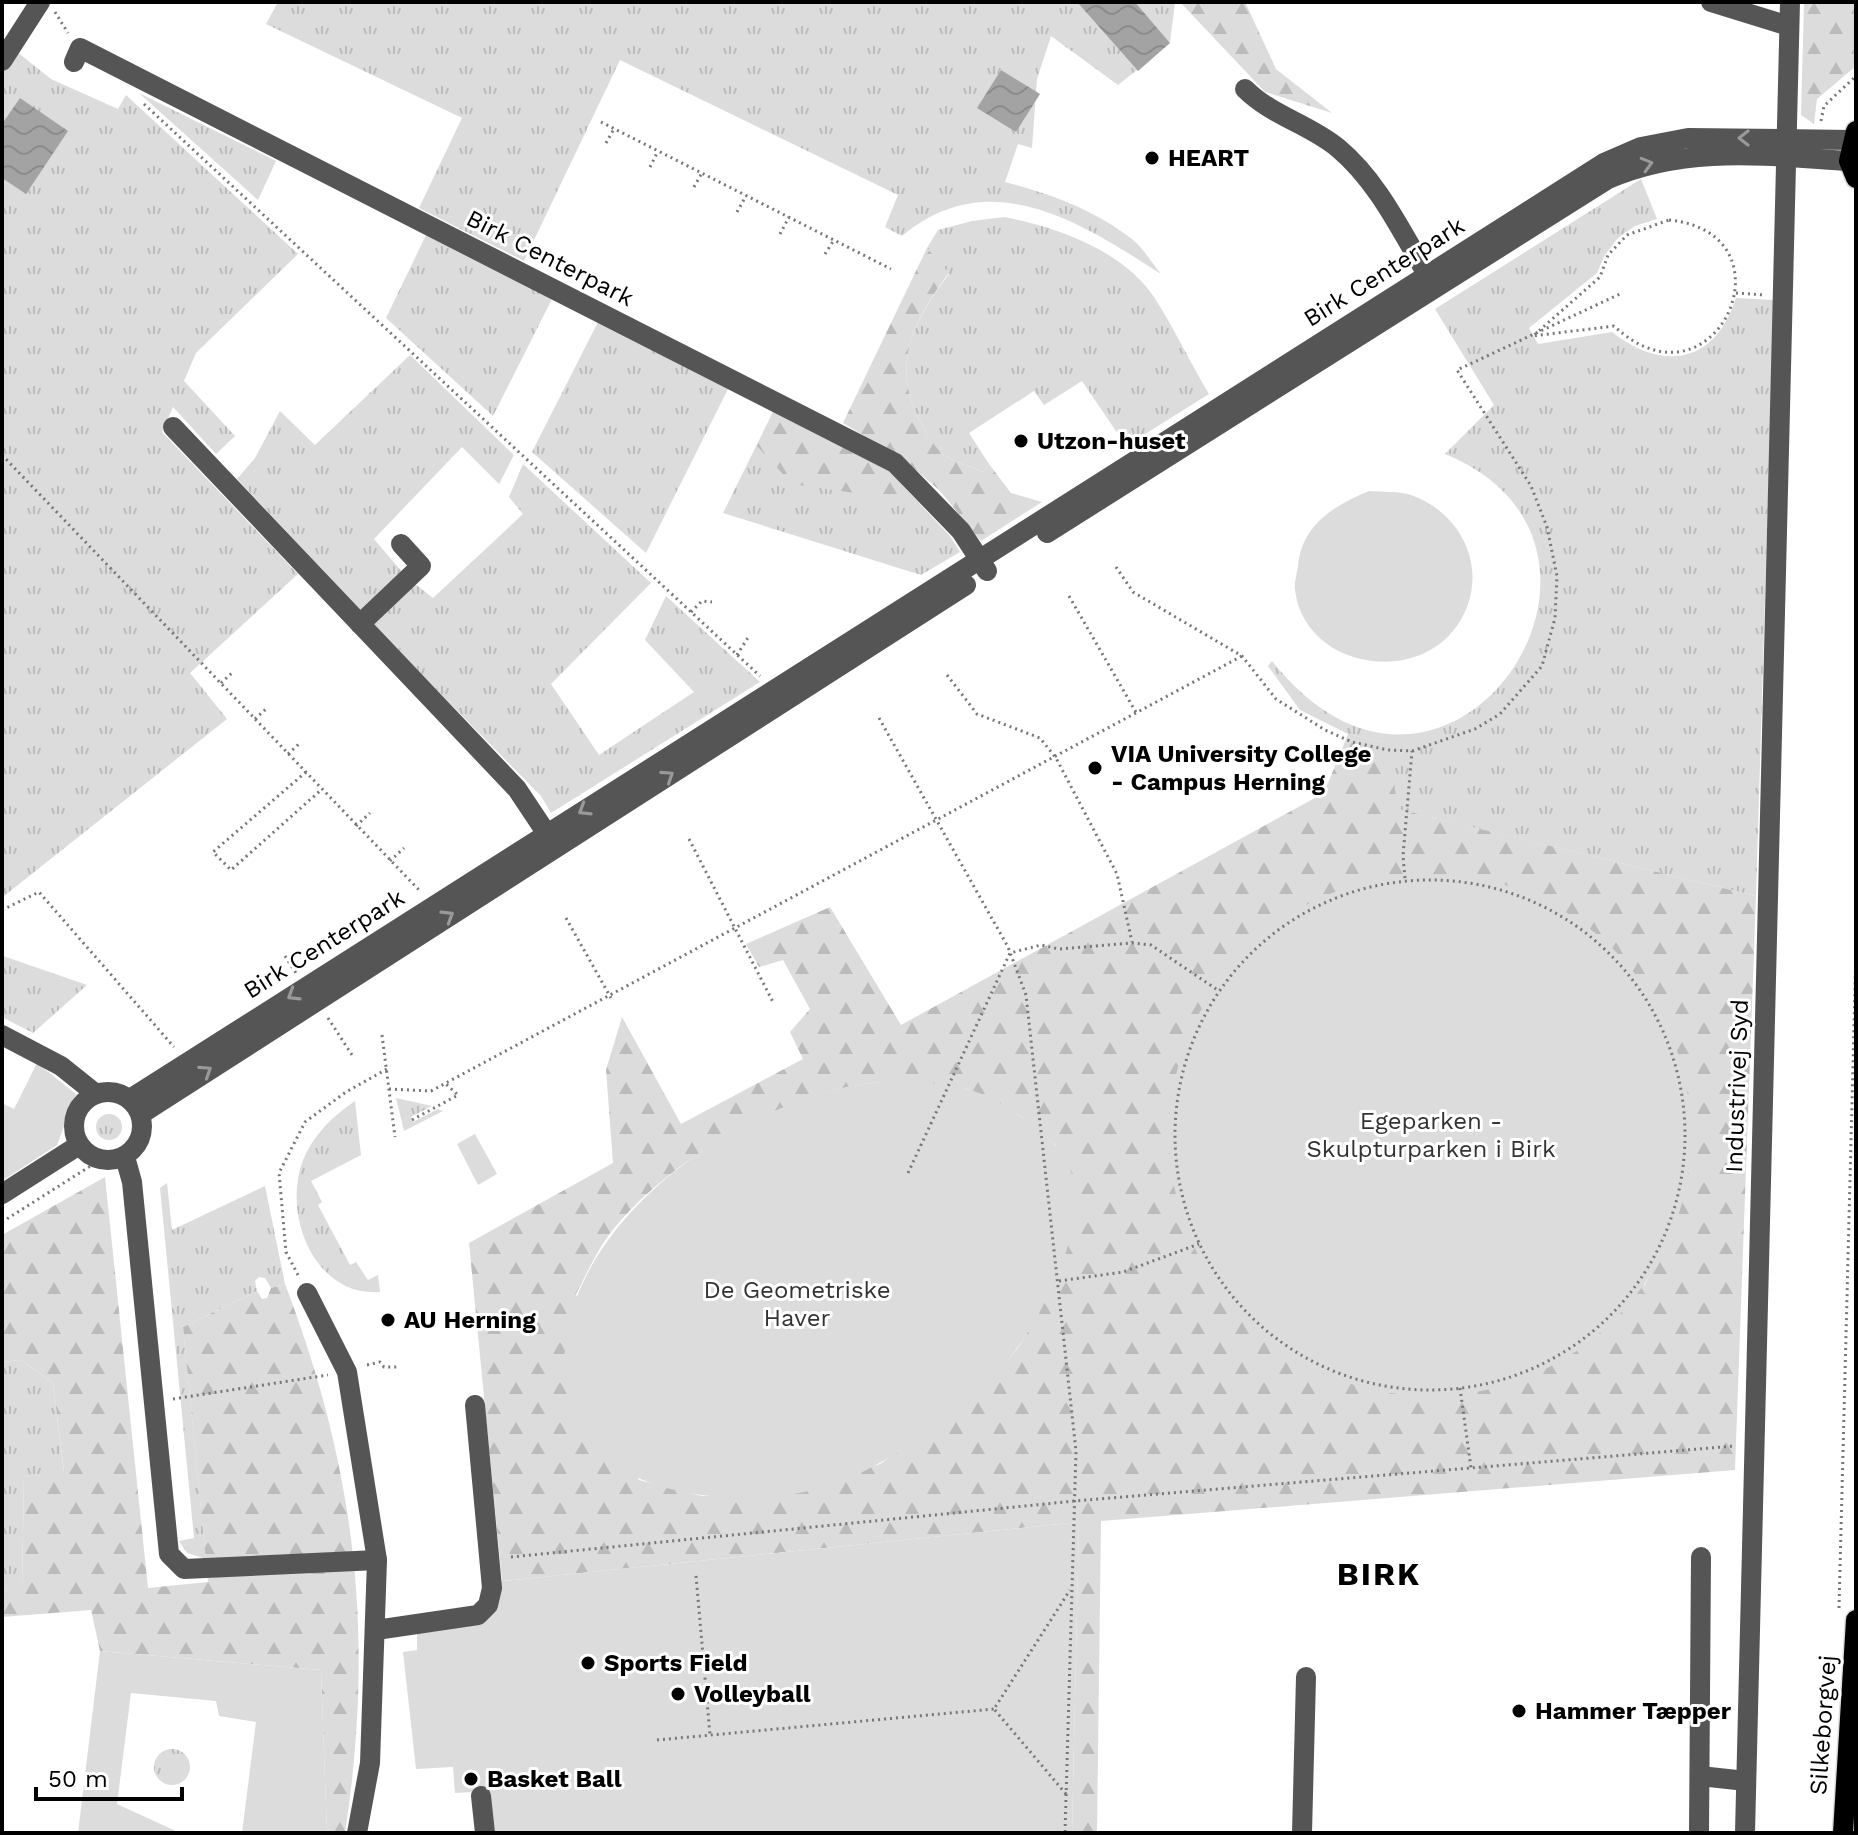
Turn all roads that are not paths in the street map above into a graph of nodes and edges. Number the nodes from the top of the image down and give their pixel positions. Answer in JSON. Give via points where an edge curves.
{"nodes":[{"id":1,"x":40,"y":2,"type":"edge"},
{"id":2,"x":1711,"y":2,"type":"edge"},
{"id":3,"x":1790,"y":2,"type":"edge"},
{"id":4,"x":1789,"y":26,"type":"junction"},
{"id":5,"x":77,"y":55,"type":"road end"},
{"id":6,"x":2,"y":61,"type":"edge"},
{"id":7,"x":1245,"y":89,"type":"dead end"},
{"id":8,"x":1787,"y":148,"type":"junction"},
{"id":9,"x":1853,"y":152,"type":"edge"},
{"id":10,"x":1431,"y":281,"type":"junction"},
{"id":11,"x":173,"y":427,"type":"dead end"},
{"id":12,"x":401,"y":544,"type":"dead end"},
{"id":13,"x":984,"y":565,"type":"junction"},
{"id":14,"x":360,"y":624,"type":"junction"},
{"id":15,"x":551,"y":841,"type":"junction"},
{"id":16,"x":2,"y":1035,"type":"edge"},
{"id":17,"x":96,"y":1094,"type":"junction"},
{"id":18,"x":135,"y":1106,"type":"junction"},
{"id":19,"x":79,"y":1145,"type":"junction"},
{"id":20,"x":125,"y":1157,"type":"junction"},
{"id":21,"x":2,"y":1194,"type":"edge"},
{"id":22,"x":307,"y":1293,"type":"road end"},
{"id":23,"x":475,"y":1405,"type":"dead end"},
{"id":24,"x":1701,"y":1557,"type":"dead end"},
{"id":25,"x":377,"y":1560,"type":"junction"},
{"id":26,"x":1848,"y":1614,"type":"edge"},
{"id":27,"x":376,"y":1630,"type":"junction"},
{"id":28,"x":1306,"y":1677,"type":"dead end"},
{"id":29,"x":1700,"y":1776,"type":"junction"},
{"id":30,"x":1746,"y":1781,"type":"junction"},
{"id":31,"x":481,"y":1796,"type":"dead end"},
{"id":32,"x":357,"y":1833,"type":"edge"},
{"id":33,"x":485,"y":1833,"type":"edge"},
{"id":34,"x":1302,"y":1833,"type":"edge"},
{"id":35,"x":1699,"y":1833,"type":"edge"},
{"id":36,"x":1745,"y":1833,"type":"edge"},
{"id":37,"x":1843,"y":1833,"type":"edge"}],
"edges":[{"from":1,"to":6,"type":"street"},
{"from":2,"to":4,"type":"street"},
{"from":3,"to":4,"type":"street","name":"Industrivej Syd"},
{"from":4,"to":8,"type":"street","name":"Industrivej Syd"},
{"from":5,"to":13,"type":"street","name":"Birk Centerpark","via":[[132,73],[895,463],[961,531]]},
{"from":7,"to":10,"type":"street","via":[[1261,105],[1340,149],[1377,193]]},
{"from":8,"to":9,"type":"street","name":"Birk Centerpark"},
{"from":8,"to":9,"type":"street","name":"Birk Centerpark","via":[[1822,139]]},
{"from":8,"to":10,"type":"street","name":"Birk Centerpark","via":[[1645,163]]},
{"from":8,"to":30,"type":"street","name":"Industrivej Syd"},
{"from":10,"to":13,"type":"street","name":"Birk Centerpark"},
{"from":11,"to":14,"type":"street"},
{"from":12,"to":14,"type":"street","via":[[421,566]]},
{"from":15,"to":13,"type":"street","name":"Birk Centerpark","one_way":true},
{"from":13,"to":15,"type":"street","name":"Birk Centerpark","one_way":true,"via":[[774,690]]},
{"from":14,"to":15,"type":"street","via":[[517,789]]},
{"from":18,"to":15,"type":"street","name":"Birk Centerpark","one_way":true},
{"from":15,"to":18,"type":"street","name":"Birk Centerpark","one_way":true,"via":[[433,906],[187,1062]]},
{"from":16,"to":17,"type":"street","via":[[61,1066]]},
{"from":17,"to":18,"type":"street","via":[[108,1091]]},
{"from":17,"to":19,"type":"street","via":[[75,1115]]},
{"from":18,"to":20,"type":"street","via":[[141,1138]]},
{"from":19,"to":20,"type":"street","via":[[100,1160]]},
{"from":19,"to":21,"type":"street"},
{"from":20,"to":25,"type":"street","via":[[132,1182],[169,1554],[184,1569]]},
{"from":22,"to":25,"type":"street","via":[[347,1372]]},
{"from":23,"to":27,"type":"street","via":[[492,1588],[488,1605],[478,1615]]},
{"from":24,"to":29,"type":"street"},
{"from":25,"to":27,"type":"street"},
{"from":26,"to":37,"type":"main road","name":"Silkeborgvej"},
{"from":27,"to":32,"type":"street","via":[[370,1763]]},
{"from":28,"to":34,"type":"street"},
{"from":29,"to":30,"type":"street"},
{"from":29,"to":35,"type":"street"},
{"from":30,"to":36,"type":"street","name":"Industrivej Syd"},
{"from":31,"to":33,"type":"street"}]}
